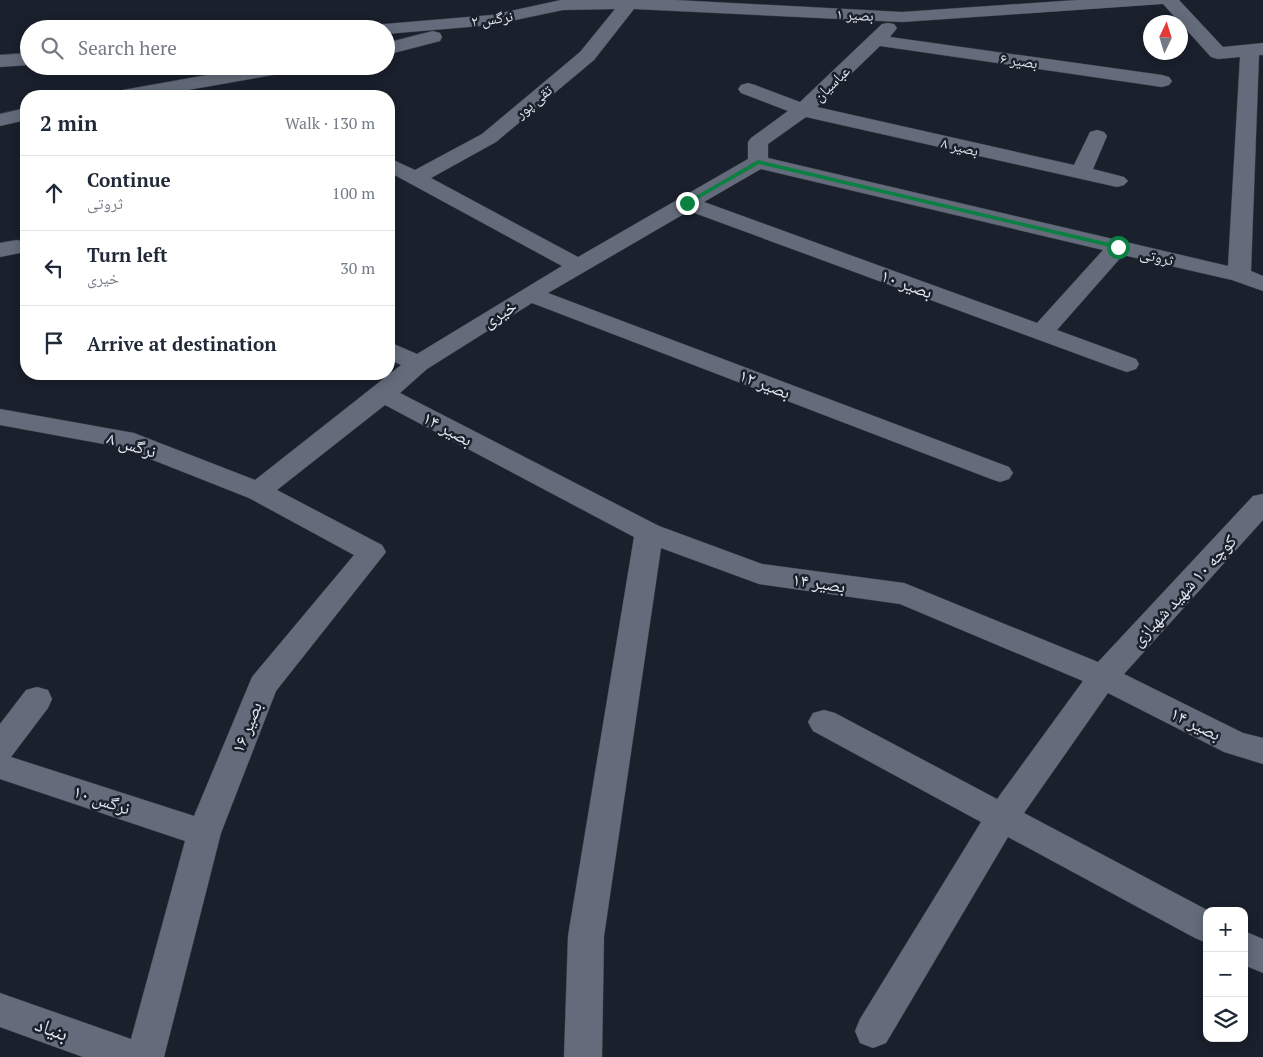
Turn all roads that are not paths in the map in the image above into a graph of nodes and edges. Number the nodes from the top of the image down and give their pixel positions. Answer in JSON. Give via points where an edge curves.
{"nodes":[{"id":1,"x":1157,"y":0,"type":"edge"},
{"id":2,"x":1169,"y":0,"type":"edge"},
{"id":3,"x":629,"y":2,"type":"edge"},
{"id":4,"x":1043,"y":4,"type":"edge"},
{"id":5,"x":904,"y":8,"type":"edge"},
{"id":6,"x":492,"y":20,"type":"junction"},
{"id":7,"x":395,"y":28,"type":"edge"},
{"id":8,"x":875,"y":40,"type":"junction"},
{"id":9,"x":395,"y":48,"type":"edge"},
{"id":10,"x":1256,"y":50,"type":"edge"},
{"id":11,"x":20,"y":60,"type":"edge"},
{"id":12,"x":0,"y":61,"type":"edge"},
{"id":13,"x":240,"y":75,"type":"edge"},
{"id":14,"x":1162,"y":81,"type":"dead end"},
{"id":15,"x":748,"y":89,"type":"dead end"},
{"id":16,"x":156,"y":90,"type":"edge"},
{"id":17,"x":802,"y":110,"type":"junction"},
{"id":18,"x":20,"y":115,"type":"edge"},
{"id":19,"x":0,"y":120,"type":"edge"},
{"id":20,"x":1097,"y":136,"type":"dead end"},
{"id":21,"x":758,"y":162,"type":"junction"},
{"id":22,"x":395,"y":167,"type":"edge"},
{"id":23,"x":1081,"y":174,"type":"junction"},
{"id":24,"x":415,"y":178,"type":"junction"},
{"id":25,"x":1117,"y":182,"type":"dead end"},
{"id":26,"x":687,"y":203,"type":"junction"},
{"id":27,"x":1118,"y":247,"type":"junction"},
{"id":28,"x":578,"y":266,"type":"junction"},
{"id":29,"x":1239,"y":276,"type":"junction"},
{"id":30,"x":1263,"y":284,"type":"edge"},
{"id":31,"x":530,"y":294,"type":"junction"},
{"id":32,"x":1041,"y":333,"type":"junction"},
{"id":33,"x":395,"y":352,"type":"edge"},
{"id":34,"x":418,"y":364,"type":"junction"},
{"id":35,"x":1127,"y":364,"type":"dead end"},
{"id":36,"x":383,"y":394,"type":"junction"},
{"id":37,"x":0,"y":417,"type":"edge"},
{"id":38,"x":1000,"y":473,"type":"dead end"},
{"id":39,"x":258,"y":491,"type":"junction"},
{"id":40,"x":1263,"y":503,"type":"edge"},
{"id":41,"x":649,"y":533,"type":"junction"},
{"id":42,"x":1103,"y":677,"type":"junction"},
{"id":43,"x":37,"y":700,"type":"dead end"},
{"id":44,"x":824,"y":722,"type":"dead end"},
{"id":45,"x":0,"y":748,"type":"edge"},
{"id":46,"x":1263,"y":751,"type":"edge"},
{"id":47,"x":0,"y":766,"type":"edge"},
{"id":48,"x":1003,"y":816,"type":"junction"},
{"id":49,"x":204,"y":833,"type":"junction"},
{"id":50,"x":1203,"y":925,"type":"edge"},
{"id":51,"x":1248,"y":949,"type":"edge"},
{"id":52,"x":1263,"y":957,"type":"edge"},
{"id":53,"x":0,"y":1010,"type":"edge"},
{"id":54,"x":873,"y":1031,"type":"dead end"},
{"id":55,"x":132,"y":1057,"type":"edge"},
{"id":56,"x":145,"y":1057,"type":"edge"},
{"id":57,"x":583,"y":1057,"type":"edge"}],
"edges":[{"from":1,"to":4,"type":"street","name":"بصیر ۱"},
{"from":2,"to":10,"type":"street","via":[[1218,53]]},
{"from":3,"to":5,"type":"street","name":"بصیر ۱"},
{"from":3,"to":6,"type":"street","name":"نرگس ۲","via":[[563,5]]},
{"from":3,"to":24,"type":"street","name":"تقی پور","via":[[587,56],[489,138]]},
{"from":4,"to":5,"type":"street","name":"بصیر ۱"},
{"from":5,"to":8,"type":"street","name":"عباسیان"},
{"from":6,"to":7,"type":"street","name":"نرگس ۲"},
{"from":6,"to":9,"type":"street"},
{"from":8,"to":14,"type":"street","name":"بصیر ۶"},
{"from":8,"to":17,"type":"street","name":"عباسیان"},
{"from":10,"to":29,"type":"street"},
{"from":11,"to":12,"type":"street"},
{"from":13,"to":16,"type":"street"},
{"from":15,"to":17,"type":"street","name":"بصیر ۸"},
{"from":17,"to":21,"type":"street","name":"عباسیان","via":[[758,142]]},
{"from":17,"to":23,"type":"street","name":"بصیر ۸"},
{"from":18,"to":19,"type":"street"},
{"from":20,"to":23,"type":"street"},
{"from":21,"to":26,"type":"street","name":"خیری"},
{"from":21,"to":27,"type":"street","name":"ثروتی"},
{"from":22,"to":24,"type":"street"},
{"from":23,"to":25,"type":"street","name":"بصیر ۸"},
{"from":24,"to":28,"type":"street"},
{"from":26,"to":28,"type":"street","name":"خیری"},
{"from":26,"to":32,"type":"street","name":"بصیر ۱۰"},
{"from":27,"to":29,"type":"street","name":"ثروتی"},
{"from":27,"to":32,"type":"street"},
{"from":28,"to":31,"type":"street","name":"خیری"},
{"from":29,"to":30,"type":"street","name":"ثروتی"},
{"from":31,"to":34,"type":"street","name":"خیری"},
{"from":31,"to":38,"type":"street","name":"بصیر ۱۲"},
{"from":32,"to":35,"type":"street","name":"بصیر ۱۰"},
{"from":33,"to":34,"type":"street"},
{"from":34,"to":36,"type":"street","name":"خیری"},
{"from":36,"to":39,"type":"street","name":"خیری"},
{"from":36,"to":41,"type":"street","name":"بصیر ۱۴"},
{"from":37,"to":39,"type":"street","name":"نرگس ۸","via":[[125,438]]},
{"from":39,"to":49,"type":"street","name":"بصیر ۱۶","via":[[372,552],[263,685]]},
{"from":40,"to":42,"type":"street","name":"کوچه ۱۰ شهید شهبازی"},
{"from":41,"to":42,"type":"street","name":"بصیر ۱۴","via":[[759,574],[904,594]]},
{"from":41,"to":57,"type":"street","via":[[586,936]]},
{"from":42,"to":46,"type":"street","name":"بصیر ۱۴","via":[[1236,742]]},
{"from":42,"to":48,"type":"street","name":"کوچه ۱۰ شهید شهبازی"},
{"from":43,"to":45,"type":"street"},
{"from":44,"to":48,"type":"street"},
{"from":47,"to":49,"type":"street","name":"نرگس ۱۰"},
{"from":48,"to":50,"type":"street"},
{"from":48,"to":54,"type":"street","name":"کوچه ۱۰ شهید شهبازی"},
{"from":49,"to":56,"type":"street","name":"بصیر ۱۶"},
{"from":51,"to":52,"type":"street"},
{"from":53,"to":55,"type":"street","name":"بنیاد"}]}
